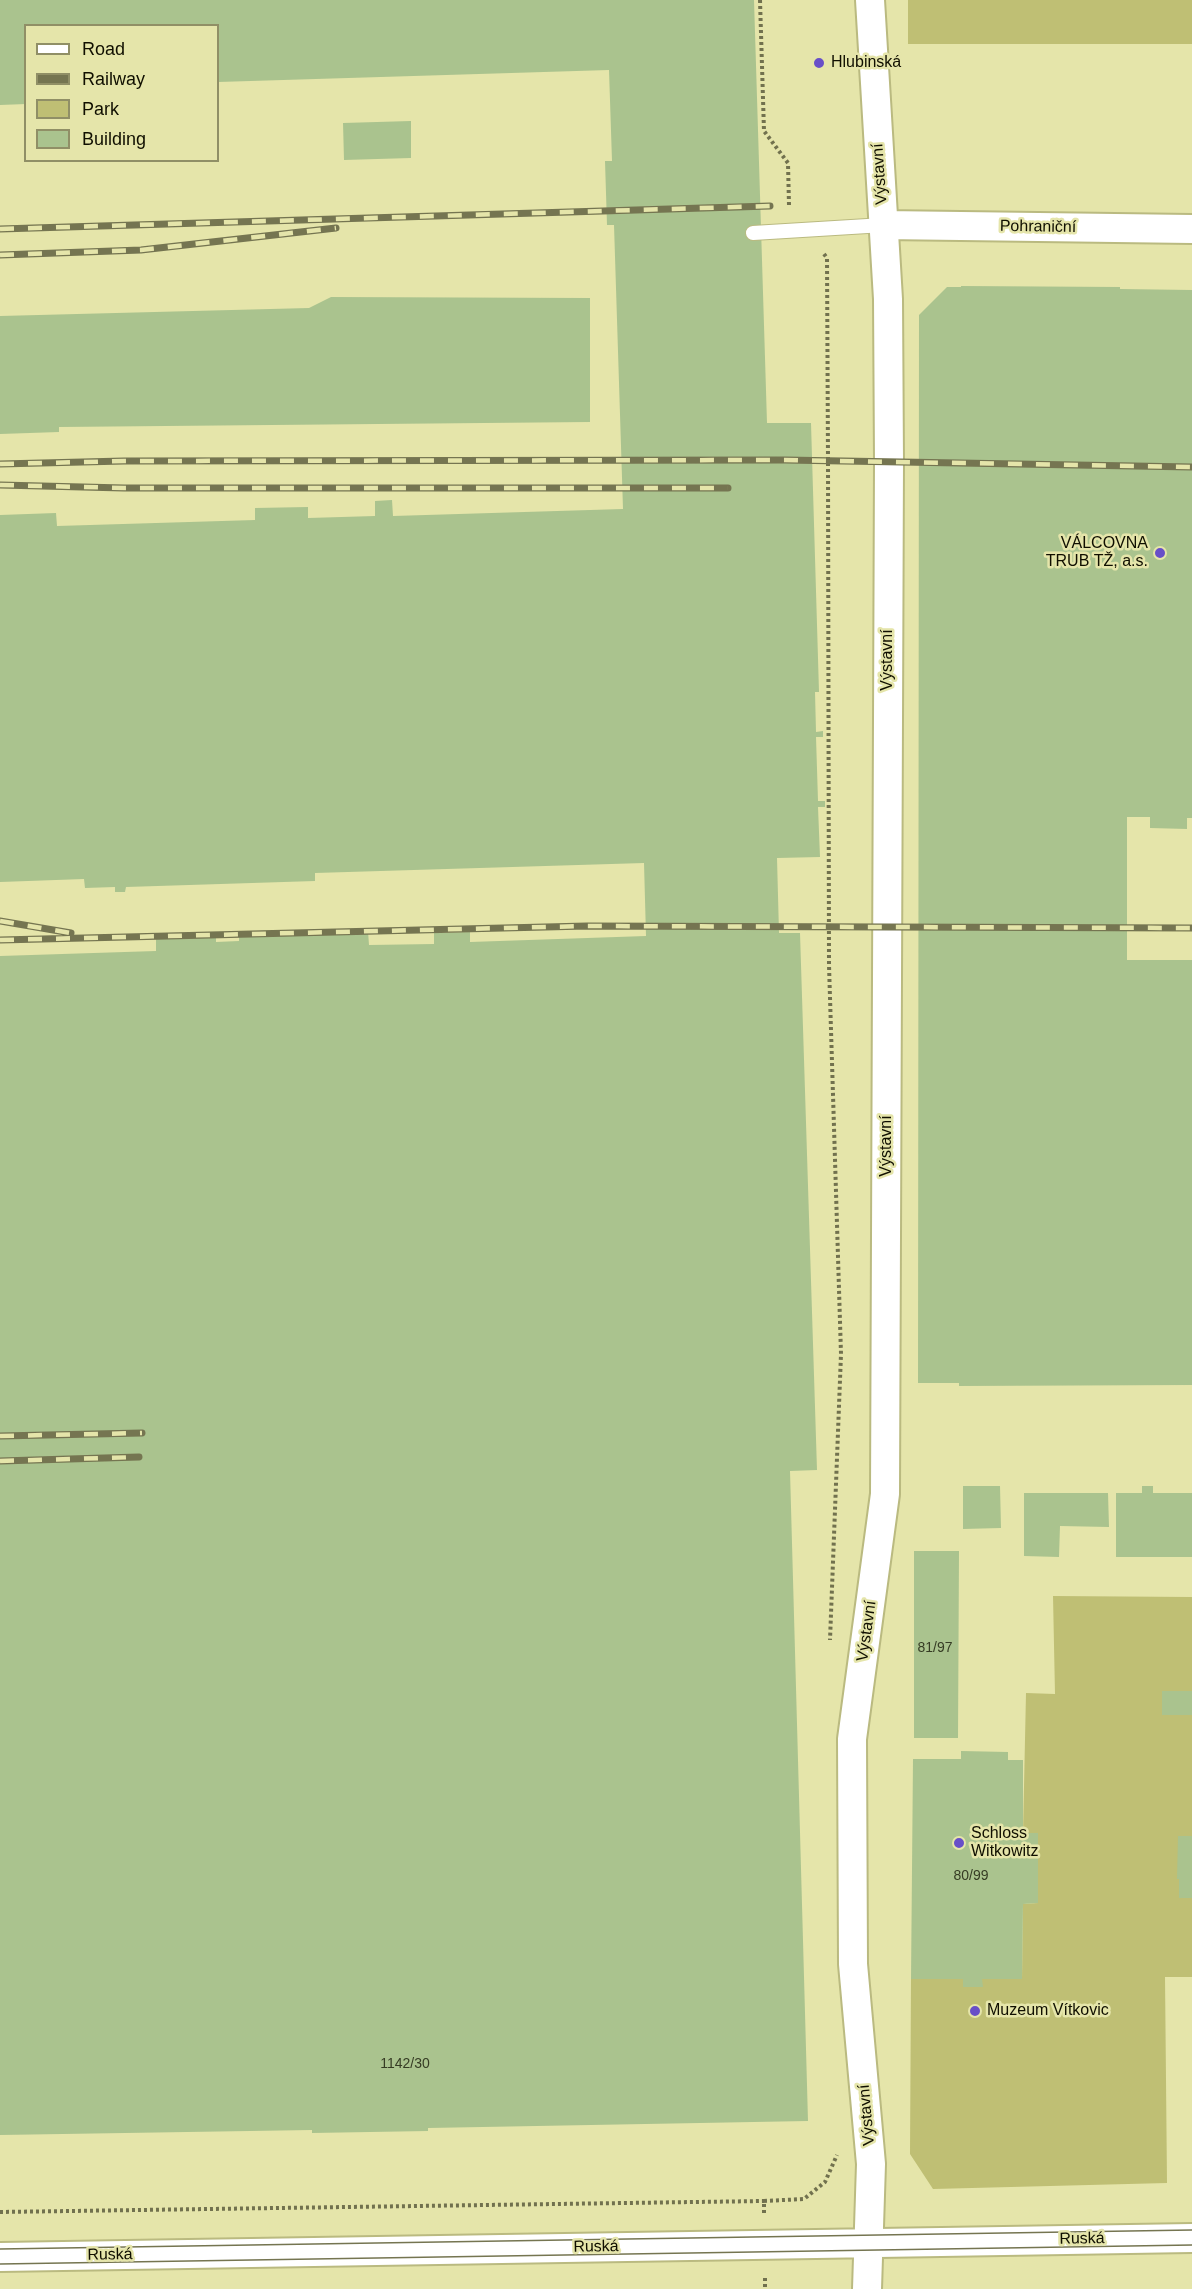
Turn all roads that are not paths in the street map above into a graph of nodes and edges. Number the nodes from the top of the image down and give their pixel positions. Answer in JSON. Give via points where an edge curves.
{"nodes":[{"id":1,"x":870,"y":0,"type":"edge"},
{"id":2,"x":884,"y":225,"type":"junction"},
{"id":3,"x":1192,"y":229,"type":"edge"},
{"id":4,"x":753,"y":233,"type":"dead end"},
{"id":5,"x":1192,"y":2238,"type":"edge"},
{"id":6,"x":869,"y":2242,"type":"junction"},
{"id":7,"x":0,"y":2257,"type":"edge"},
{"id":8,"x":867,"y":2289,"type":"edge"}],
"edges":[{"from":1,"to":2,"type":"street","name":"Výstavní"},
{"from":2,"to":3,"type":"street","name":"Pohraniční"},
{"from":2,"to":4,"type":"lane"},
{"from":2,"to":6,"type":"street","name":"Výstavní","via":[[889,462],[887,1428],[885,1494],[852,1739],[853,1964],[871,2164]]},
{"from":5,"to":6,"type":"street","name":"Ruská"},
{"from":6,"to":7,"type":"street","name":"Ruská"},
{"from":6,"to":8,"type":"street","name":"Výstavní"}]}
